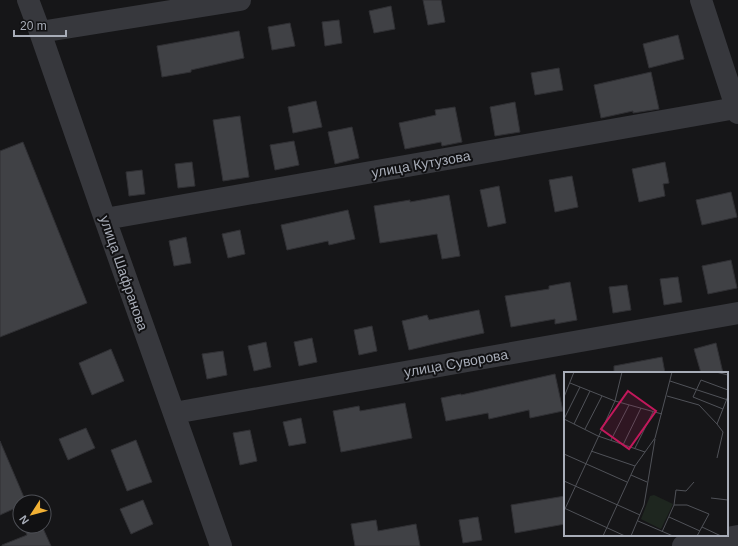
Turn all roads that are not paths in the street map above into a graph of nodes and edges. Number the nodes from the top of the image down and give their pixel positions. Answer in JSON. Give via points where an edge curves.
{"nodes":[{"id":1,"x":28,"y":0,"type":"edge"},
{"id":2,"x":240,"y":0,"type":"edge"},
{"id":3,"x":701,"y":0,"type":"edge"},
{"id":4,"x":40,"y":32,"type":"junction"},
{"id":5,"x":737,"y":110,"type":"edge"},
{"id":6,"x":105,"y":219,"type":"junction"},
{"id":7,"x":738,"y":313,"type":"edge"},
{"id":8,"x":174,"y":414,"type":"junction"},
{"id":9,"x":738,"y":536,"type":"edge"},
{"id":10,"x":221,"y":546,"type":"edge"},
{"id":11,"x":683,"y":546,"type":"edge"}],
"edges":[{"from":1,"to":4,"type":"street","name":"улица Шафранова"},
{"from":2,"to":4,"type":"street"},
{"from":3,"to":5,"type":"street"},
{"from":4,"to":6,"type":"street","name":"улица Шафранова"},
{"from":5,"to":6,"type":"street","name":"улица Кутузова"},
{"from":6,"to":8,"type":"street","name":"улица Шафранова"},
{"from":7,"to":8,"type":"street","name":"улица Суворова"},
{"from":8,"to":10,"type":"street","name":"улица Шафранова"},
{"from":9,"to":11,"type":"street"}]}
